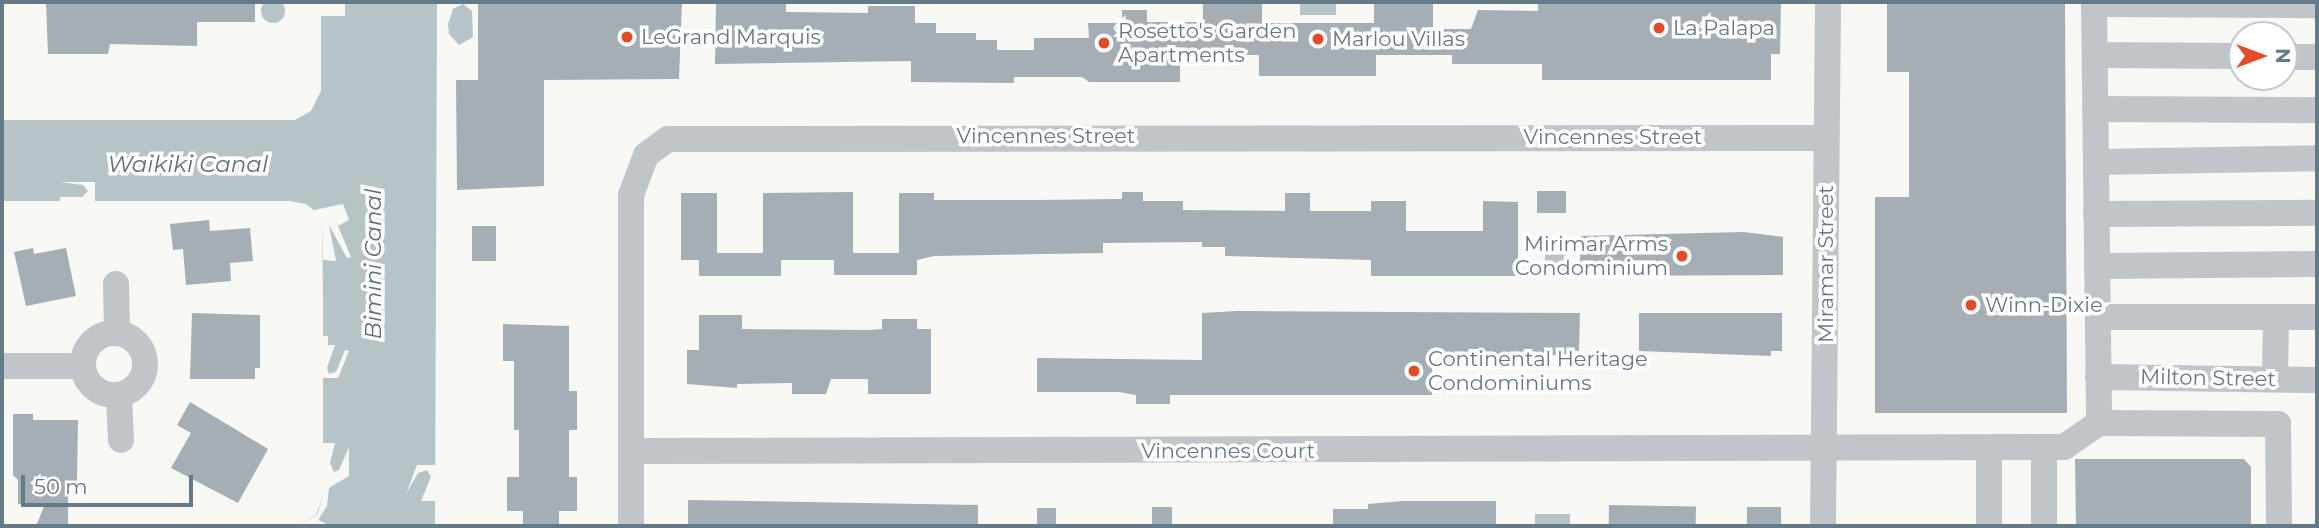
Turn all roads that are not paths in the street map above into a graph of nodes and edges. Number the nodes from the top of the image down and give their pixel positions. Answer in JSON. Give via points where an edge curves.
{"nodes":[{"id":1,"x":1828,"y":2,"type":"edge"},
{"id":2,"x":2094,"y":3,"type":"edge"},
{"id":3,"x":2317,"y":5,"type":"edge"},
{"id":4,"x":2095,"y":55,"type":"junction"},
{"id":5,"x":2228,"y":56,"type":"edge"},
{"id":6,"x":2298,"y":57,"type":"edge"},
{"id":7,"x":2317,"y":57,"type":"edge"},
{"id":8,"x":2095,"y":109,"type":"junction"},
{"id":9,"x":2317,"y":110,"type":"edge"},
{"id":10,"x":1826,"y":138,"type":"junction"},
{"id":11,"x":2317,"y":158,"type":"edge"},
{"id":12,"x":2096,"y":162,"type":"junction"},
{"id":13,"x":2317,"y":213,"type":"edge"},
{"id":14,"x":2096,"y":214,"type":"junction"},
{"id":15,"x":2317,"y":264,"type":"edge"},
{"id":16,"x":2097,"y":266,"type":"junction"},
{"id":17,"x":116,"y":284,"type":"dead end"},
{"id":18,"x":2098,"y":317,"type":"junction"},
{"id":19,"x":2276,"y":317,"type":"junction"},
{"id":20,"x":2317,"y":317,"type":"edge"},
{"id":21,"x":117,"y":332,"type":"junction"},
{"id":22,"x":2,"y":366,"type":"edge"},
{"id":23,"x":83,"y":366,"type":"junction"},
{"id":24,"x":2098,"y":377,"type":"junction"},
{"id":25,"x":2275,"y":379,"type":"junction"},
{"id":26,"x":2317,"y":380,"type":"edge"},
{"id":27,"x":119,"y":396,"type":"junction"},
{"id":28,"x":2099,"y":423,"type":"junction"},
{"id":29,"x":121,"y":440,"type":"dead end"},
{"id":30,"x":2044,"y":447,"type":"junction"},
{"id":31,"x":1989,"y":448,"type":"junction"},
{"id":32,"x":1824,"y":450,"type":"junction"},
{"id":33,"x":632,"y":451,"type":"junction"},
{"id":34,"x":631,"y":526,"type":"edge"},
{"id":35,"x":1823,"y":526,"type":"edge"},
{"id":36,"x":1989,"y":526,"type":"edge"},
{"id":37,"x":2043,"y":526,"type":"edge"},
{"id":38,"x":2279,"y":526,"type":"edge"}],
"edges":[{"from":1,"to":10,"type":"street","name":"Miramar Street"},
{"from":2,"to":3,"type":"street"},
{"from":2,"to":4,"type":"street"},
{"from":4,"to":5,"type":"street"},
{"from":4,"to":8,"type":"street"},
{"from":6,"to":7,"type":"street"},
{"from":8,"to":9,"type":"street"},
{"from":8,"to":12,"type":"street"},
{"from":10,"to":32,"type":"street","name":"Miramar Street"},
{"from":10,"to":33,"type":"street","name":"Vincennes Street","via":[[668,139],[640,164],[631,195]]},
{"from":11,"to":12,"type":"street"},
{"from":12,"to":14,"type":"street"},
{"from":13,"to":14,"type":"street"},
{"from":14,"to":16,"type":"street"},
{"from":15,"to":16,"type":"street"},
{"from":16,"to":18,"type":"street"},
{"from":17,"to":21,"type":"street"},
{"from":18,"to":19,"type":"street"},
{"from":18,"to":24,"type":"street"},
{"from":19,"to":20,"type":"street"},
{"from":19,"to":25,"type":"street"},
{"from":21,"to":23,"type":"street","via":[[90,343]]},
{"from":21,"to":27,"type":"street","via":[[135,340],[145,358],[138,384]]},
{"from":22,"to":23,"type":"street"},
{"from":23,"to":27,"type":"street","via":[[85,376],[101,392]]},
{"from":24,"to":25,"type":"street","name":"Milton Street"},
{"from":24,"to":28,"type":"street"},
{"from":25,"to":26,"type":"street","name":"Milton Street"},
{"from":27,"to":29,"type":"street"},
{"from":28,"to":30,"type":"street","name":"Vincennes Court","via":[[2064,447]]},
{"from":28,"to":38,"type":"street","via":[[2278,424]]},
{"from":30,"to":31,"type":"street","name":"Vincennes Court"},
{"from":30,"to":37,"type":"street"},
{"from":31,"to":32,"type":"street","name":"Vincennes Court"},
{"from":31,"to":36,"type":"street"},
{"from":32,"to":33,"type":"street","name":"Vincennes Court"},
{"from":32,"to":35,"type":"street","name":"Miramar Street"},
{"from":33,"to":34,"type":"street","name":"Vincennes Street"}]}
